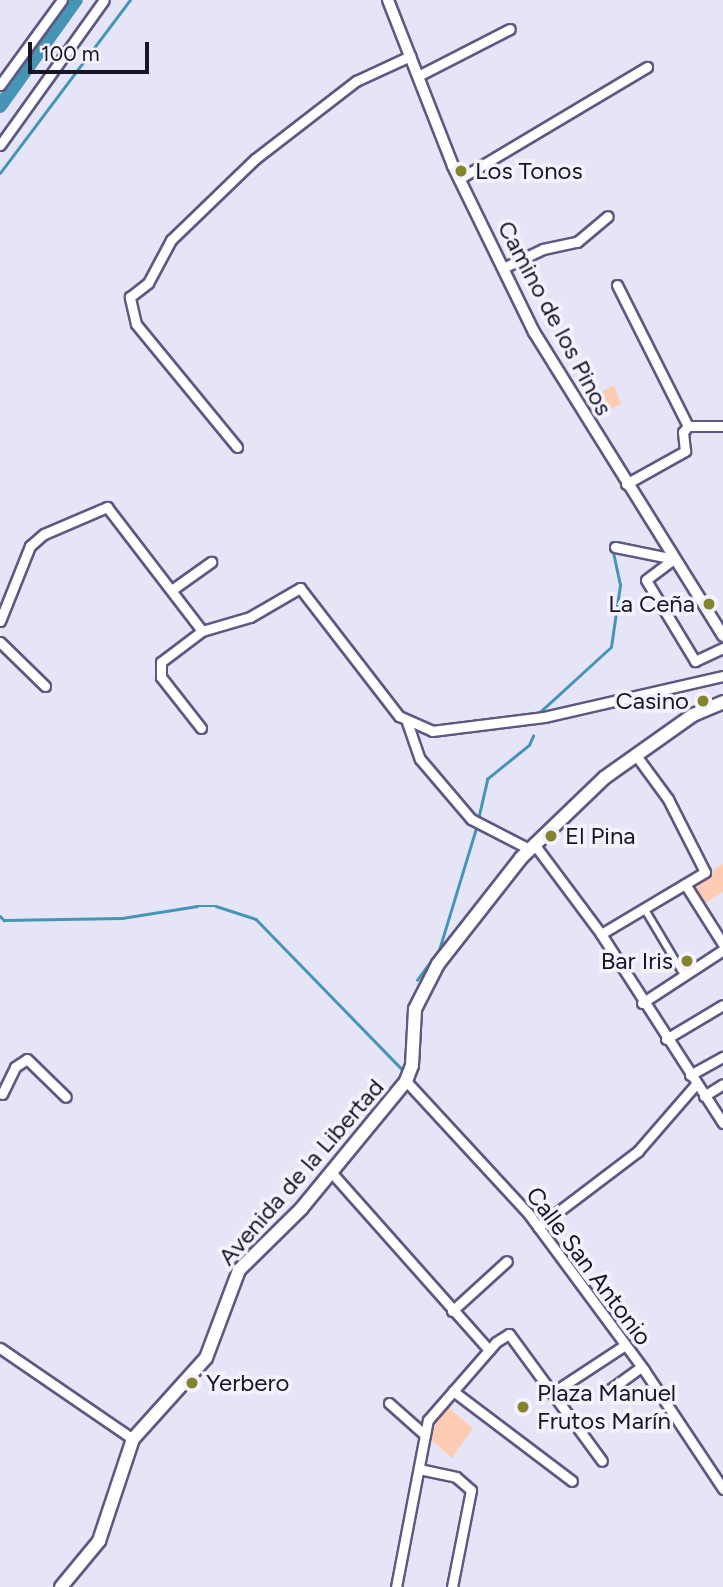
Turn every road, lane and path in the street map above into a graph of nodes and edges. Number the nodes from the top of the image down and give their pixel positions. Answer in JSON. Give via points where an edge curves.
{"nodes":[{"id":1,"x":62,"y":0,"type":"edge"},
{"id":2,"x":104,"y":0,"type":"edge"},
{"id":3,"x":388,"y":0,"type":"edge"},
{"id":4,"x":510,"y":29,"type":"dead end"},
{"id":5,"x":410,"y":56,"type":"junction"},
{"id":6,"x":647,"y":66,"type":"dead end"},
{"id":7,"x":418,"y":76,"type":"junction"},
{"id":8,"x":0,"y":85,"type":"edge"},
{"id":9,"x":0,"y":145,"type":"edge"},
{"id":10,"x":459,"y":178,"type":"junction"},
{"id":11,"x":608,"y":216,"type":"dead end"},
{"id":12,"x":503,"y":268,"type":"junction"},
{"id":13,"x":617,"y":285,"type":"dead end"},
{"id":14,"x":688,"y":426,"type":"junction"},
{"id":15,"x":723,"y":426,"type":"edge"},
{"id":16,"x":237,"y":447,"type":"dead end"},
{"id":17,"x":626,"y":484,"type":"junction"},
{"id":18,"x":615,"y":547,"type":"dead end"},
{"id":19,"x":673,"y":560,"type":"junction"},
{"id":20,"x":211,"y":562,"type":"dead end"},
{"id":21,"x":173,"y":589,"type":"junction"},
{"id":22,"x":0,"y":621,"type":"edge"},
{"id":23,"x":202,"y":631,"type":"junction"},
{"id":24,"x":723,"y":636,"type":"edge"},
{"id":25,"x":0,"y":642,"type":"edge"},
{"id":26,"x":723,"y":648,"type":"edge"},
{"id":27,"x":723,"y":676,"type":"edge"},
{"id":28,"x":45,"y":687,"type":"dead end"},
{"id":29,"x":723,"y":702,"type":"edge"},
{"id":30,"x":407,"y":722,"type":"junction"},
{"id":31,"x":201,"y":728,"type":"dead end"},
{"id":32,"x":635,"y":754,"type":"junction"},
{"id":33,"x":532,"y":847,"type":"junction"},
{"id":34,"x":685,"y":884,"type":"junction"},
{"id":35,"x":644,"y":908,"type":"junction"},
{"id":36,"x":601,"y":934,"type":"junction"},
{"id":37,"x":723,"y":944,"type":"edge"},
{"id":38,"x":723,"y":950,"type":"edge"},
{"id":39,"x":684,"y":975,"type":"junction"},
{"id":40,"x":642,"y":1003,"type":"junction"},
{"id":41,"x":723,"y":1005,"type":"edge"},
{"id":42,"x":666,"y":1039,"type":"junction"},
{"id":43,"x":723,"y":1057,"type":"edge"},
{"id":44,"x":690,"y":1075,"type":"junction"},
{"id":45,"x":406,"y":1081,"type":"junction"},
{"id":46,"x":696,"y":1084,"type":"junction"},
{"id":47,"x":723,"y":1084,"type":"edge"},
{"id":48,"x":1,"y":1095,"type":"edge"},
{"id":49,"x":704,"y":1096,"type":"junction"},
{"id":50,"x":66,"y":1097,"type":"dead end"},
{"id":51,"x":723,"y":1123,"type":"edge"},
{"id":52,"x":331,"y":1172,"type":"junction"},
{"id":53,"x":538,"y":1227,"type":"junction"},
{"id":54,"x":507,"y":1261,"type":"dead end"},
{"id":55,"x":452,"y":1311,"type":"junction"},
{"id":56,"x":625,"y":1345,"type":"junction"},
{"id":57,"x":0,"y":1348,"type":"edge"},
{"id":58,"x":489,"y":1350,"type":"junction"},
{"id":59,"x":641,"y":1367,"type":"junction"},
{"id":60,"x":453,"y":1391,"type":"junction"},
{"id":61,"x":608,"y":1391,"type":"dead end"},
{"id":62,"x":552,"y":1393,"type":"junction"},
{"id":63,"x":389,"y":1403,"type":"dead end"},
{"id":64,"x":425,"y":1435,"type":"junction"},
{"id":65,"x":133,"y":1438,"type":"junction"},
{"id":66,"x":602,"y":1461,"type":"dead end"},
{"id":67,"x":419,"y":1469,"type":"junction"},
{"id":68,"x":572,"y":1481,"type":"dead end"},
{"id":69,"x":723,"y":1489,"type":"edge"},
{"id":70,"x":61,"y":1587,"type":"edge"},
{"id":71,"x":396,"y":1587,"type":"edge"},
{"id":72,"x":452,"y":1587,"type":"edge"}],
"edges":[{"from":1,"to":8,"type":"street"},
{"from":2,"to":9,"type":"street"},
{"from":3,"to":5,"type":"street","name":"Camino de los Pinos"},
{"from":4,"to":7,"type":"street"},
{"from":5,"to":7,"type":"street","name":"Camino de los Pinos"},
{"from":5,"to":16,"type":"street","via":[[356,81],[255,159],[171,240],[148,284],[130,297],[136,324]]},
{"from":6,"to":10,"type":"street"},
{"from":7,"to":10,"type":"street","name":"Camino de los Pinos"},
{"from":10,"to":12,"type":"street","name":"Camino de los Pinos"},
{"from":11,"to":12,"type":"street","via":[[577,242]]},
{"from":12,"to":17,"type":"street","name":"Camino de los Pinos","via":[[546,355]]},
{"from":13,"to":14,"type":"street"},
{"from":14,"to":15,"type":"street"},
{"from":14,"to":17,"type":"street","via":[[683,432],[685,451]]},
{"from":17,"to":19,"type":"street","name":"Camino de los Pinos"},
{"from":18,"to":19,"type":"street"},
{"from":19,"to":24,"type":"street","name":"Camino de los Pinos"},
{"from":19,"to":26,"type":"street","via":[[646,580],[695,661]]},
{"from":20,"to":21,"type":"street"},
{"from":21,"to":22,"type":"street","via":[[107,507],[44,534],[30,546]]},
{"from":21,"to":23,"type":"street"},
{"from":23,"to":30,"type":"street","via":[[250,617],[300,588]]},
{"from":23,"to":31,"type":"street","via":[[161,662],[161,677]]},
{"from":25,"to":28,"type":"street"},
{"from":27,"to":30,"type":"street","via":[[459,730],[432,731]]},
{"from":29,"to":32,"type":"main road","name":"Avenida de la Libertad","via":[[692,715]]},
{"from":30,"to":33,"type":"street","via":[[420,759],[471,819]]},
{"from":32,"to":33,"type":"main road","name":"Avenida de la Libertad"},
{"from":32,"to":34,"type":"street","via":[[668,799],[705,872]]},
{"from":33,"to":36,"type":"street"},
{"from":33,"to":45,"type":"main road","name":"Avenida de la Libertad","via":[[425,983],[415,1009],[412,1065]]},
{"from":34,"to":35,"type":"street"},
{"from":34,"to":37,"type":"street"},
{"from":35,"to":36,"type":"street"},
{"from":35,"to":39,"type":"street"},
{"from":36,"to":40,"type":"street"},
{"from":38,"to":39,"type":"street"},
{"from":39,"to":40,"type":"street"},
{"from":40,"to":42,"type":"street"},
{"from":41,"to":42,"type":"street"},
{"from":42,"to":44,"type":"street"},
{"from":43,"to":44,"type":"street"},
{"from":44,"to":46,"type":"street"},
{"from":45,"to":52,"type":"main road","name":"Avenida de la Libertad"},
{"from":45,"to":53,"type":"street","name":"Calle San Antonio"},
{"from":46,"to":49,"type":"street"},
{"from":46,"to":53,"type":"street","via":[[638,1152]]},
{"from":47,"to":49,"type":"street"},
{"from":48,"to":50,"type":"street","via":[[15,1068],[27,1059]]},
{"from":49,"to":51,"type":"street"},
{"from":52,"to":55,"type":"street"},
{"from":52,"to":65,"type":"main road","name":"Avenida de la Libertad","via":[[243,1265],[206,1358]]},
{"from":53,"to":56,"type":"street","name":"Calle San Antonio"},
{"from":54,"to":55,"type":"street"},
{"from":55,"to":58,"type":"street"},
{"from":56,"to":59,"type":"street","name":"Calle San Antonio"},
{"from":56,"to":62,"type":"street"},
{"from":57,"to":65,"type":"street"},
{"from":58,"to":60,"type":"street"},
{"from":58,"to":62,"type":"street","via":[[509,1334]]},
{"from":59,"to":61,"type":"street"},
{"from":59,"to":69,"type":"street","name":"Calle San Antonio"},
{"from":60,"to":64,"type":"street","via":[[428,1420]]},
{"from":60,"to":68,"type":"street"},
{"from":62,"to":66,"type":"street"},
{"from":63,"to":64,"type":"street"},
{"from":64,"to":67,"type":"street"},
{"from":65,"to":70,"type":"main road","name":"Avenida de la Libertad","via":[[99,1541]]},
{"from":67,"to":71,"type":"street"},
{"from":67,"to":72,"type":"street","via":[[456,1477],[471,1490]]}]}
